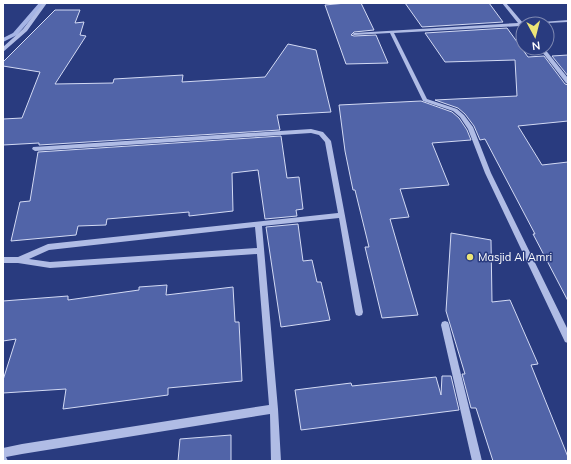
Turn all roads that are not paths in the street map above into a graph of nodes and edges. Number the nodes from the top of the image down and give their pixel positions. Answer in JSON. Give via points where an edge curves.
{"nodes":[{"id":1,"x":45,"y":3,"type":"edge"},
{"id":2,"x":504,"y":3,"type":"edge"},
{"id":3,"x":515,"y":16,"type":"edge"},
{"id":4,"x":568,"y":21,"type":"edge"},
{"id":5,"x":555,"y":22,"type":"edge"},
{"id":6,"x":515,"y":25,"type":"edge"},
{"id":7,"x":392,"y":33,"type":"junction"},
{"id":8,"x":354,"y":34,"type":"dead end"},
{"id":9,"x":3,"y":50,"type":"edge"},
{"id":10,"x":547,"y":56,"type":"edge"},
{"id":11,"x":568,"y":82,"type":"edge"},
{"id":12,"x":35,"y":149,"type":"dead end"},
{"id":13,"x":341,"y":215,"type":"junction"},
{"id":14,"x":258,"y":224,"type":"junction"},
{"id":15,"x":260,"y":251,"type":"junction"},
{"id":16,"x":3,"y":260,"type":"edge"},
{"id":17,"x":18,"y":260,"type":"junction"},
{"id":18,"x":359,"y":312,"type":"dead end"},
{"id":19,"x":444,"y":325,"type":"dead end"},
{"id":20,"x":568,"y":339,"type":"edge"},
{"id":21,"x":274,"y":409,"type":"junction"},
{"id":22,"x":3,"y":453,"type":"edge"},
{"id":23,"x":276,"y":461,"type":"edge"},
{"id":24,"x":477,"y":461,"type":"edge"}],
"edges":[{"from":1,"to":9,"type":"street","via":[[25,30]]},
{"from":2,"to":3,"type":"street"},
{"from":4,"to":5,"type":"street"},
{"from":6,"to":7,"type":"street"},
{"from":7,"to":8,"type":"street"},
{"from":7,"to":20,"type":"street","via":[[426,100],[455,110],[472,128],[488,173]]},
{"from":10,"to":11,"type":"street"},
{"from":12,"to":13,"type":"street","via":[[322,133],[328,141]]},
{"from":13,"to":14,"type":"street"},
{"from":13,"to":18,"type":"street"},
{"from":14,"to":15,"type":"street"},
{"from":14,"to":17,"type":"street","via":[[48,247]]},
{"from":15,"to":17,"type":"street","via":[[50,265]]},
{"from":15,"to":21,"type":"street"},
{"from":16,"to":17,"type":"street"},
{"from":19,"to":24,"type":"street"},
{"from":21,"to":22,"type":"street"},
{"from":21,"to":23,"type":"street"}]}
